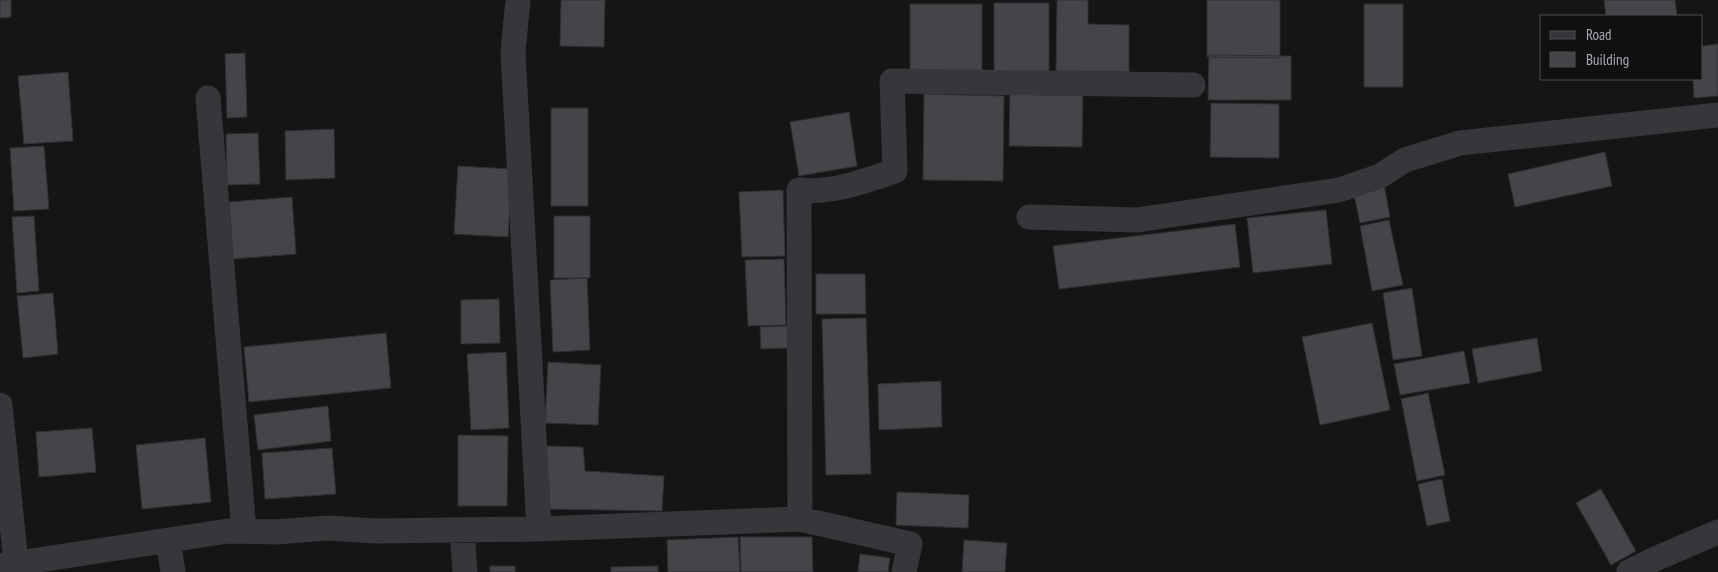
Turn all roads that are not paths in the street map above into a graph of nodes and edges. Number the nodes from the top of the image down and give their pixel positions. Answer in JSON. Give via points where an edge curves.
{"nodes":[{"id":1,"x":518,"y":0,"type":"edge"},
{"id":2,"x":1193,"y":85,"type":"dead end"},
{"id":3,"x":208,"y":98,"type":"dead end"},
{"id":4,"x":1718,"y":115,"type":"edge"},
{"id":5,"x":1029,"y":218,"type":"dead end"},
{"id":6,"x":0,"y":405,"type":"edge"},
{"id":7,"x":800,"y":519,"type":"junction"},
{"id":8,"x":539,"y":529,"type":"junction"},
{"id":9,"x":462,"y":530,"type":"junction"},
{"id":10,"x":244,"y":531,"type":"junction"},
{"id":11,"x":1718,"y":532,"type":"edge"},
{"id":12,"x":168,"y":540,"type":"junction"},
{"id":13,"x":8,"y":565,"type":"edge"},
{"id":14,"x":173,"y":572,"type":"edge"},
{"id":15,"x":465,"y":572,"type":"edge"},
{"id":16,"x":904,"y":572,"type":"edge"},
{"id":17,"x":1630,"y":572,"type":"edge"}],
"edges":[{"from":1,"to":8,"type":"street","via":[[513,52]]},
{"from":2,"to":7,"type":"street","via":[[892,81],[895,171],[856,184],[812,192],[799,190]]},
{"from":3,"to":10,"type":"street"},
{"from":4,"to":5,"type":"street","via":[[1460,143],[1406,160],[1380,176],[1339,190],[1137,220]]},
{"from":6,"to":13,"type":"street"},
{"from":7,"to":8,"type":"street"},
{"from":7,"to":16,"type":"street","via":[[910,544]]},
{"from":8,"to":9,"type":"street"},
{"from":9,"to":10,"type":"street","via":[[328,528]]},
{"from":9,"to":15,"type":"street"},
{"from":10,"to":12,"type":"street"},
{"from":11,"to":17,"type":"street"},
{"from":12,"to":13,"type":"street"},
{"from":12,"to":14,"type":"street"}]}
